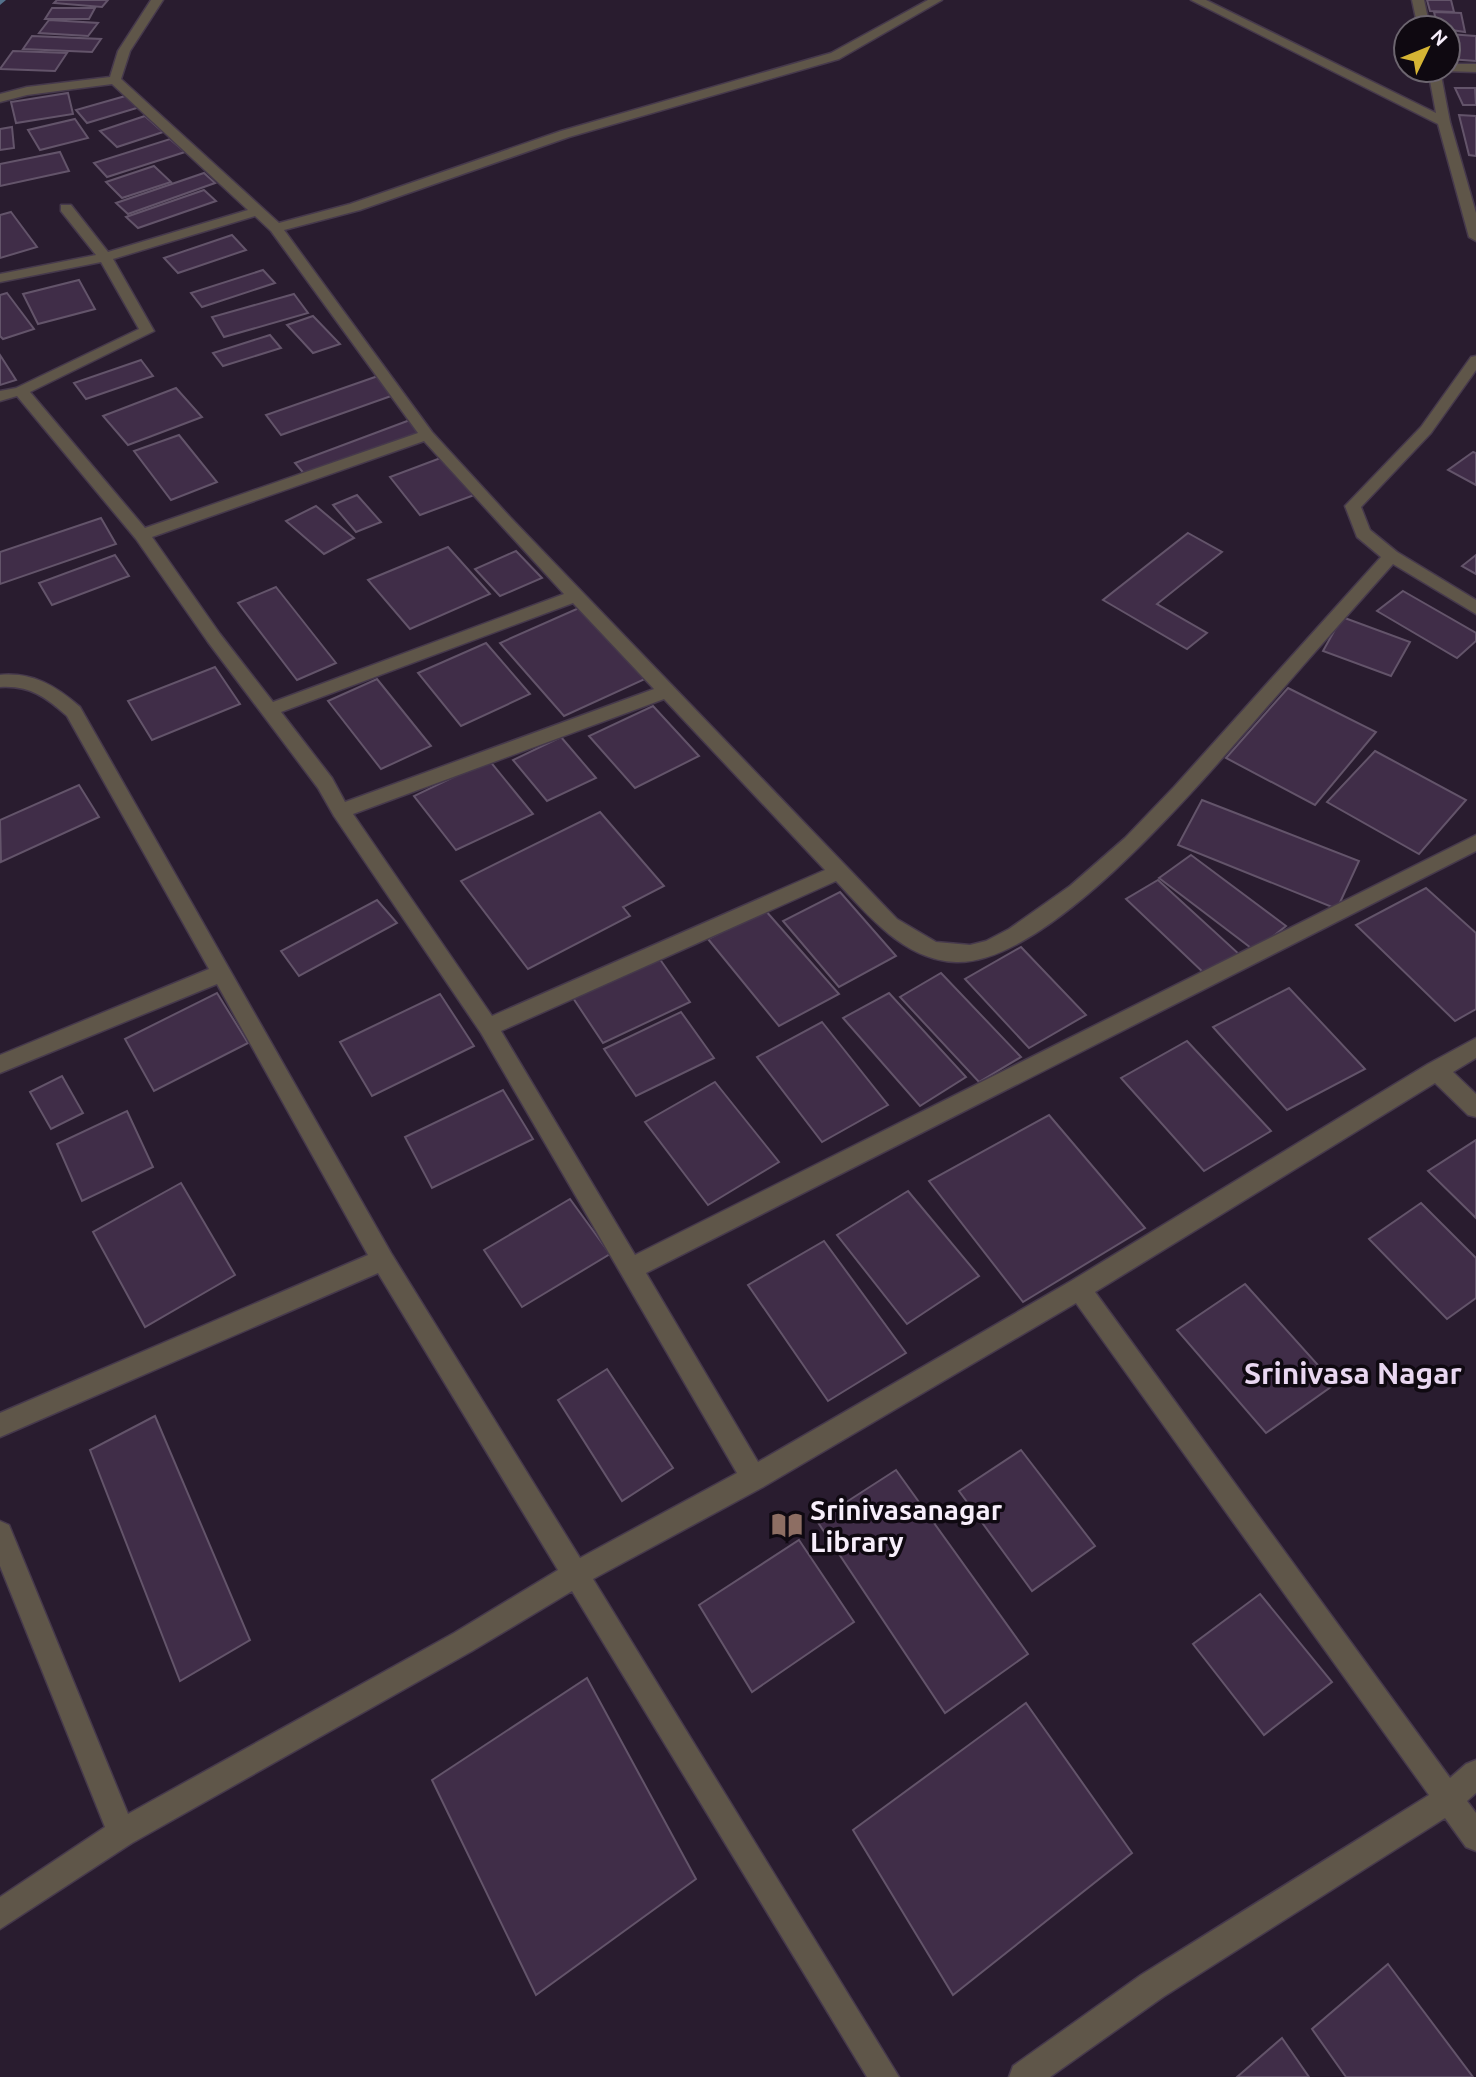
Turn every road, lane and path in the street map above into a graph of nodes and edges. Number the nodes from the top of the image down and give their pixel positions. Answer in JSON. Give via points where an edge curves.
{"nodes":[{"id":1,"x":157,"y":0,"type":"edge"},
{"id":2,"x":936,"y":0,"type":"edge"},
{"id":3,"x":1197,"y":0,"type":"edge"},
{"id":4,"x":115,"y":80,"type":"junction"},
{"id":5,"x":1437,"y":84,"type":"edge"},
{"id":6,"x":0,"y":98,"type":"edge"},
{"id":7,"x":1444,"y":122,"type":"junction"},
{"id":8,"x":66,"y":208,"type":"dead end"},
{"id":9,"x":258,"y":211,"type":"junction"},
{"id":10,"x":276,"y":228,"type":"junction"},
{"id":11,"x":1476,"y":237,"type":"edge"},
{"id":12,"x":105,"y":257,"type":"junction"},
{"id":13,"x":0,"y":278,"type":"edge"},
{"id":14,"x":1476,"y":360,"type":"edge"},
{"id":15,"x":21,"y":391,"type":"junction"},
{"id":16,"x":0,"y":396,"type":"edge"},
{"id":17,"x":427,"y":435,"type":"junction"},
{"id":18,"x":142,"y":535,"type":"junction"},
{"id":19,"x":1391,"y":556,"type":"junction"},
{"id":20,"x":576,"y":596,"type":"junction"},
{"id":21,"x":1476,"y":608,"type":"edge"},
{"id":22,"x":0,"y":681,"type":"edge"},
{"id":23,"x":667,"y":691,"type":"junction"},
{"id":24,"x":269,"y":710,"type":"junction"},
{"id":25,"x":341,"y":811,"type":"junction"},
{"id":26,"x":1476,"y":842,"type":"edge"},
{"id":27,"x":839,"y":872,"type":"junction"},
{"id":28,"x":221,"y":973,"type":"junction"},
{"id":29,"x":488,"y":1027,"type":"junction"},
{"id":30,"x":1476,"y":1047,"type":"edge"},
{"id":31,"x":0,"y":1064,"type":"edge"},
{"id":32,"x":1436,"y":1070,"type":"junction"},
{"id":33,"x":1476,"y":1108,"type":"edge"},
{"id":34,"x":383,"y":1260,"type":"junction"},
{"id":35,"x":629,"y":1270,"type":"junction"},
{"id":36,"x":1079,"y":1289,"type":"junction"},
{"id":37,"x":0,"y":1425,"type":"edge"},
{"id":38,"x":754,"y":1478,"type":"junction"},
{"id":39,"x":0,"y":1534,"type":"edge"},
{"id":40,"x":575,"y":1574,"type":"junction"},
{"id":41,"x":1476,"y":1774,"type":"edge"},
{"id":42,"x":1447,"y":1800,"type":"junction"},
{"id":43,"x":122,"y":1832,"type":"junction"},
{"id":44,"x":1476,"y":1837,"type":"edge"},
{"id":45,"x":0,"y":1914,"type":"edge"},
{"id":46,"x":884,"y":2077,"type":"edge"},
{"id":47,"x":1024,"y":2077,"type":"edge"}],
"edges":[{"from":1,"to":4,"type":"street","via":[[124,51]]},
{"from":2,"to":10,"type":"street","via":[[835,56],[565,134],[355,206]]},
{"from":3,"to":7,"type":"street"},
{"from":4,"to":6,"type":"street"},
{"from":4,"to":9,"type":"street"},
{"from":5,"to":7,"type":"street"},
{"from":7,"to":11,"type":"street"},
{"from":8,"to":12,"type":"street"},
{"from":9,"to":10,"type":"street"},
{"from":9,"to":12,"type":"street"},
{"from":10,"to":17,"type":"street"},
{"from":12,"to":13,"type":"street"},
{"from":12,"to":15,"type":"street","via":[[147,331]]},
{"from":14,"to":19,"type":"street","via":[[1426,430],[1353,506],[1363,533]]},
{"from":15,"to":16,"type":"street"},
{"from":15,"to":18,"type":"street"},
{"from":17,"to":18,"type":"street"},
{"from":17,"to":20,"type":"street"},
{"from":18,"to":24,"type":"street"},
{"from":19,"to":21,"type":"street"},
{"from":19,"to":27,"type":"street","via":[[1140,837],[1088,884],[1012,938],[958,954],[913,942]]},
{"from":20,"to":23,"type":"street"},
{"from":20,"to":24,"type":"street"},
{"from":22,"to":28,"type":"street","via":[[26,681],[50,689],[74,712]]},
{"from":23,"to":25,"type":"street"},
{"from":23,"to":27,"type":"street"},
{"from":24,"to":25,"type":"street"},
{"from":25,"to":29,"type":"street"},
{"from":26,"to":35,"type":"street"},
{"from":27,"to":29,"type":"street"},
{"from":28,"to":31,"type":"street"},
{"from":28,"to":34,"type":"street"},
{"from":29,"to":35,"type":"street"},
{"from":30,"to":32,"type":"street"},
{"from":32,"to":33,"type":"street"},
{"from":32,"to":36,"type":"street"},
{"from":34,"to":37,"type":"street"},
{"from":34,"to":40,"type":"street"},
{"from":35,"to":38,"type":"street"},
{"from":36,"to":38,"type":"street"},
{"from":36,"to":42,"type":"street"},
{"from":38,"to":40,"type":"street"},
{"from":39,"to":43,"type":"street"},
{"from":40,"to":43,"type":"street","via":[[463,1642]]},
{"from":40,"to":46,"type":"street"},
{"from":41,"to":42,"type":"street"},
{"from":42,"to":44,"type":"street"},
{"from":42,"to":47,"type":"street","via":[[1152,1986]]},
{"from":43,"to":45,"type":"street"}]}
